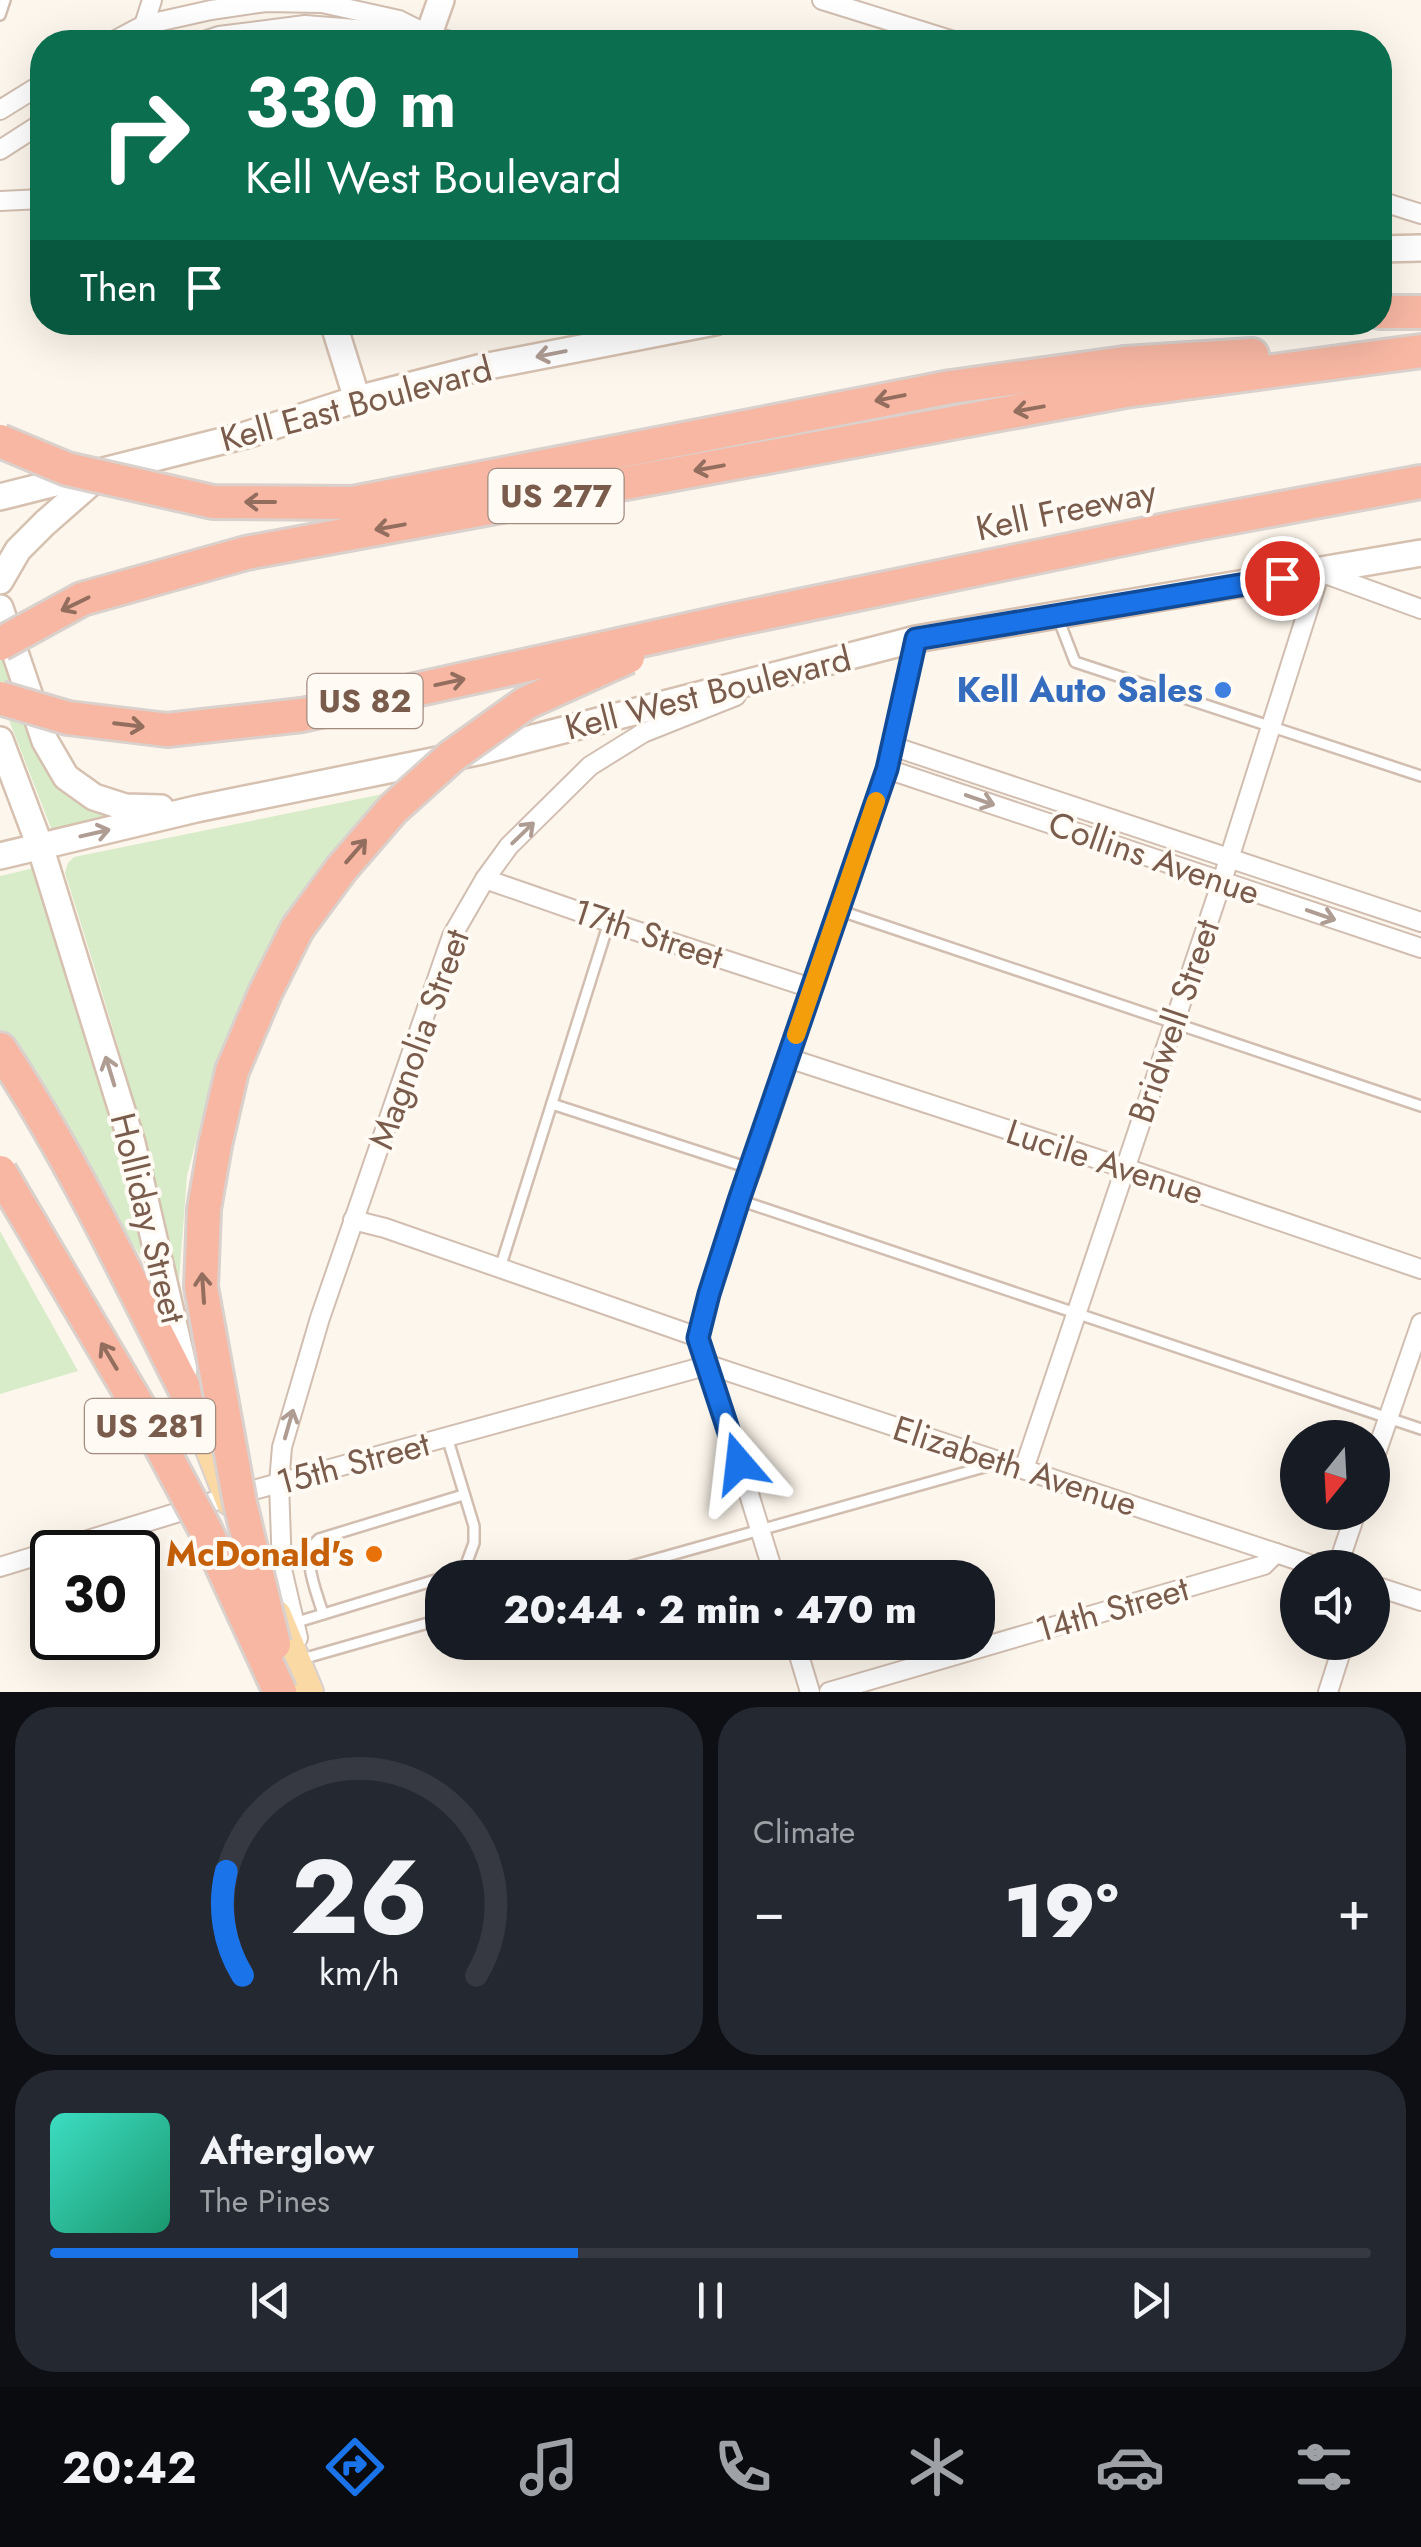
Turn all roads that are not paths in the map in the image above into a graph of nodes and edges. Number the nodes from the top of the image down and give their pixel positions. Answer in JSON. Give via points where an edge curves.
{"nodes":[{"id":1,"x":5,"y":0,"type":"edge"},
{"id":2,"x":152,"y":0,"type":"edge"},
{"id":3,"x":441,"y":0,"type":"edge"},
{"id":4,"x":822,"y":0,"type":"edge"},
{"id":5,"x":296,"y":1,"type":"edge"},
{"id":6,"x":0,"y":14,"type":"edge"},
{"id":7,"x":144,"y":26,"type":"junction"},
{"id":8,"x":136,"y":30,"type":"edge"},
{"id":9,"x":262,"y":30,"type":"edge"},
{"id":10,"x":354,"y":30,"type":"edge"},
{"id":11,"x":418,"y":30,"type":"edge"},
{"id":12,"x":437,"y":30,"type":"edge"},
{"id":13,"x":918,"y":30,"type":"edge"},
{"id":14,"x":30,"y":91,"type":"edge"},
{"id":15,"x":0,"y":110,"type":"edge"},
{"id":16,"x":30,"y":131,"type":"edge"},
{"id":17,"x":0,"y":150,"type":"edge"},
{"id":18,"x":30,"y":200,"type":"edge"},
{"id":19,"x":0,"y":201,"type":"edge"},
{"id":20,"x":1392,"y":205,"type":"edge"},
{"id":21,"x":1421,"y":214,"type":"edge"},
{"id":22,"x":1421,"y":248,"type":"edge"},
{"id":23,"x":1392,"y":249,"type":"edge"},
{"id":24,"x":1392,"y":312,"type":"edge"},
{"id":25,"x":1421,"y":312,"type":"edge"},
{"id":26,"x":337,"y":335,"type":"edge"},
{"id":27,"x":648,"y":335,"type":"edge"},
{"id":28,"x":1421,"y":349,"type":"edge"},
{"id":29,"x":1125,"y":377,"type":"junction"},
{"id":30,"x":358,"y":400,"type":"junction"},
{"id":31,"x":0,"y":441,"type":"edge"},
{"id":32,"x":105,"y":470,"type":"junction"},
{"id":33,"x":0,"y":478,"type":"edge"},
{"id":34,"x":1421,"y":482,"type":"edge"},
{"id":35,"x":50,"y":484,"type":"junction"},
{"id":36,"x":0,"y":497,"type":"edge"},
{"id":37,"x":1421,"y":553,"type":"edge"},
{"id":38,"x":1320,"y":572,"type":"junction"},
{"id":39,"x":0,"y":581,"type":"edge"},
{"id":40,"x":0,"y":608,"type":"edge"},
{"id":41,"x":1421,"y":609,"type":"edge"},
{"id":42,"x":1057,"y":616,"type":"junction"},
{"id":43,"x":727,"y":620,"type":"junction"},
{"id":44,"x":916,"y":639,"type":"junction"},
{"id":45,"x":0,"y":644,"type":"edge"},
{"id":46,"x":0,"y":698,"type":"edge"},
{"id":47,"x":1271,"y":726,"type":"junction"},
{"id":48,"x":0,"y":740,"type":"edge"},
{"id":49,"x":892,"y":746,"type":"junction"},
{"id":50,"x":887,"y":769,"type":"junction"},
{"id":51,"x":1421,"y":776,"type":"edge"},
{"id":52,"x":196,"y":809,"type":"junction"},
{"id":53,"x":40,"y":846,"type":"junction"},
{"id":54,"x":0,"y":856,"type":"edge"},
{"id":55,"x":1230,"y":857,"type":"junction"},
{"id":56,"x":485,"y":879,"type":"junction"},
{"id":57,"x":1222,"y":881,"type":"junction"},
{"id":58,"x":838,"y":910,"type":"junction"},
{"id":59,"x":610,"y":922,"type":"junction"},
{"id":60,"x":1421,"y":922,"type":"edge"},
{"id":61,"x":1421,"y":948,"type":"edge"},
{"id":62,"x":812,"y":988,"type":"junction"},
{"id":63,"x":1174,"y":1023,"type":"junction"},
{"id":64,"x":0,"y":1050,"type":"edge"},
{"id":65,"x":788,"y":1058,"type":"junction"},
{"id":66,"x":552,"y":1104,"type":"junction"},
{"id":67,"x":1421,"y":1106,"type":"edge"},
{"id":68,"x":1125,"y":1168,"type":"junction"},
{"id":69,"x":752,"y":1169,"type":"junction"},
{"id":70,"x":0,"y":1172,"type":"edge"},
{"id":71,"x":739,"y":1200,"type":"junction"},
{"id":72,"x":353,"y":1220,"type":"junction"},
{"id":73,"x":500,"y":1268,"type":"junction"},
{"id":74,"x":1421,"y":1269,"type":"edge"},
{"id":75,"x":1076,"y":1313,"type":"junction"},
{"id":76,"x":1421,"y":1323,"type":"edge"},
{"id":77,"x":698,"y":1338,"type":"junction"},
{"id":78,"x":709,"y":1365,"type":"junction"},
{"id":79,"x":192,"y":1403,"type":"junction"},
{"id":80,"x":1388,"y":1418,"type":"junction"},
{"id":81,"x":1421,"y":1429,"type":"edge"},
{"id":82,"x":446,"y":1437,"type":"junction"},
{"id":83,"x":1002,"y":1462,"type":"junction"},
{"id":84,"x":1024,"y":1469,"type":"junction"},
{"id":85,"x":279,"y":1483,"type":"junction"},
{"id":86,"x":464,"y":1495,"type":"junction"},
{"id":87,"x":228,"y":1498,"type":"junction"},
{"id":88,"x":760,"y":1528,"type":"junction"},
{"id":89,"x":1276,"y":1552,"type":"junction"},
{"id":90,"x":1280,"y":1553,"type":"edge"},
{"id":91,"x":468,"y":1560,"type":"edge"},
{"id":92,"x":651,"y":1560,"type":"edge"},
{"id":93,"x":770,"y":1560,"type":"edge"},
{"id":94,"x":0,"y":1567,"type":"edge"},
{"id":95,"x":425,"y":1584,"type":"edge"},
{"id":96,"x":1390,"y":1591,"type":"edge"},
{"id":97,"x":1421,"y":1601,"type":"edge"},
{"id":98,"x":322,"y":1614,"type":"junction"},
{"id":99,"x":294,"y":1623,"type":"junction"},
{"id":100,"x":425,"y":1624,"type":"edge"},
{"id":101,"x":302,"y":1660,"type":"junction"},
{"id":102,"x":800,"y":1660,"type":"edge"},
{"id":103,"x":1338,"y":1660,"type":"edge"},
{"id":104,"x":283,"y":1692,"type":"edge"},
{"id":105,"x":309,"y":1692,"type":"edge"},
{"id":106,"x":810,"y":1692,"type":"edge"},
{"id":107,"x":829,"y":1692,"type":"edge"},
{"id":108,"x":1328,"y":1692,"type":"edge"}],
"edges":[{"from":1,"to":6,"type":"lane"},
{"from":2,"to":7,"type":"street"},
{"from":3,"to":12,"type":"main road"},
{"from":4,"to":13,"type":"street"},
{"from":5,"to":7,"type":"street"},
{"from":5,"to":11,"type":"street","via":[[399,20]]},
{"from":7,"to":8,"type":"street"},
{"from":9,"to":10,"type":"street","via":[[305,24]]},
{"from":14,"to":15,"type":"street"},
{"from":16,"to":17,"type":"street"},
{"from":18,"to":19,"type":"street"},
{"from":20,"to":21,"type":"street"},
{"from":22,"to":23,"type":"main road"},
{"from":24,"to":25,"type":"highway"},
{"from":26,"to":30,"type":"main road"},
{"from":27,"to":30,"type":"main road","name":"Kell East Boulevard","one_way":true},
{"from":28,"to":29,"type":"highway","number":"US 277"},
{"from":29,"to":31,"type":"highway","one_way":true,"bridge":true,"via":[[951,386],[354,502],[213,502],[66,469]]},
{"from":29,"to":45,"type":"highway","number":"US 277","one_way":true,"bridge":true,"via":[[246,553],[82,599]]},
{"from":30,"to":32,"type":"main road","name":"Kell East Boulevard"},
{"from":32,"to":35,"type":"main road","name":"Kell East Boulevard"},
{"from":32,"to":39,"type":"main road","via":[[18,550]]},
{"from":33,"to":35,"type":"main road"},
{"from":34,"to":43,"type":"highway","name":"Kell Freeway","number":"US 82"},
{"from":35,"to":36,"type":"main road","name":"Kell East Boulevard"},
{"from":37,"to":38,"type":"main road","name":"Kell West Boulevard"},
{"from":38,"to":41,"type":"street"},
{"from":38,"to":42,"type":"main road","name":"Kell West Boulevard"},
{"from":38,"to":47,"type":"street","name":"Bridwell Street"},
{"from":40,"to":52,"type":"main road","via":[[45,741],[66,777],[94,797],[125,807]]},
{"from":42,"to":44,"type":"main road","name":"Kell West Boulevard"},
{"from":42,"to":47,"type":"lane","via":[[1075,662]]},
{"from":46,"to":43,"type":"highway","number":"US 82","one_way":true,"bridge":true,"via":[[68,718],[168,730],[302,715]]},
{"from":104,"to":43,"type":"highway","one_way":true,"bridge":true,"via":[[200,1287],[204,1209],[232,1070],[297,928],[393,808],[526,703]]},
{"from":44,"to":49,"type":"street"},
{"from":44,"to":52,"type":"main road","name":"Kell West Boulevard","via":[[482,751]]},
{"from":56,"to":44,"type":"street","name":"Magnolia Street","one_way":true,"via":[[590,766],[643,733]]},
{"from":47,"to":51,"type":"lane"},
{"from":47,"to":55,"type":"street","name":"Bridwell Street"},
{"from":48,"to":53,"type":"main road","name":"Holliday Street"},
{"from":49,"to":50,"type":"street"},
{"from":49,"to":55,"type":"street","name":"Collins Avenue"},
{"from":50,"to":57,"type":"street","name":"Collins Avenue","one_way":true},
{"from":50,"to":58,"type":"street"},
{"from":53,"to":52,"type":"main road","name":"Kell West Boulevard","one_way":true},
{"from":53,"to":54,"type":"main road","name":"Kell West Boulevard"},
{"from":79,"to":53,"type":"main road","name":"Holliday Street","one_way":true,"via":[[132,1143]]},
{"from":55,"to":57,"type":"street","name":"Bridwell Street"},
{"from":55,"to":60,"type":"street","name":"Collins Avenue"},
{"from":56,"to":59,"type":"street","name":"17th Street"},
{"from":56,"to":72,"type":"street","name":"Magnolia Street","via":[[452,936]]},
{"from":57,"to":61,"type":"street","name":"Collins Avenue","one_way":true},
{"from":57,"to":63,"type":"street","name":"Bridwell Street"},
{"from":58,"to":62,"type":"street"},
{"from":58,"to":63,"type":"lane"},
{"from":59,"to":62,"type":"street","name":"17th Street"},
{"from":59,"to":66,"type":"lane"},
{"from":62,"to":65,"type":"street"},
{"from":63,"to":67,"type":"lane"},
{"from":63,"to":68,"type":"street","name":"Bridwell Street"},
{"from":64,"to":79,"type":"highway","via":[[99,1221]]},
{"from":65,"to":68,"type":"street","name":"Lucile Avenue"},
{"from":65,"to":69,"type":"street"},
{"from":66,"to":69,"type":"lane"},
{"from":66,"to":73,"type":"lane"},
{"from":68,"to":74,"type":"street","name":"Lucile Avenue"},
{"from":68,"to":75,"type":"street","name":"Bridwell Street"},
{"from":69,"to":71,"type":"street"},
{"from":104,"to":70,"type":"highway","number":"US 281","one_way":true,"bridge":true,"via":[[168,1460]]},
{"from":71,"to":75,"type":"lane"},
{"from":71,"to":77,"type":"street"},
{"from":72,"to":73,"type":"street"},
{"from":85,"to":72,"type":"street","name":"Magnolia Street","one_way":true,"via":[[282,1446]]},
{"from":73,"to":77,"type":"street"},
{"from":75,"to":80,"type":"lane"},
{"from":75,"to":84,"type":"street","name":"Bridwell Street"},
{"from":76,"to":80,"type":"street"},
{"from":77,"to":78,"type":"street"},
{"from":78,"to":82,"type":"street","name":"15th Street"},
{"from":78,"to":83,"type":"street","name":"Elizabeth Avenue"},
{"from":78,"to":88,"type":"street"},
{"from":79,"to":87,"type":"main road","name":"Holliday Street"},
{"from":80,"to":81,"type":"lane"},
{"from":82,"to":85,"type":"street","name":"15th Street"},
{"from":82,"to":86,"type":"lane"},
{"from":83,"to":84,"type":"street","name":"Elizabeth Avenue"},
{"from":83,"to":88,"type":"lane"},
{"from":84,"to":89,"type":"street","name":"Elizabeth Avenue"},
{"from":85,"to":87,"type":"street","name":"15th Street"},
{"from":85,"to":99,"type":"street","name":"Magnolia Street","via":[[282,1570]]},
{"from":86,"to":91,"type":"lane","via":[[474,1526]]},
{"from":86,"to":98,"type":"lane","via":[[312,1543],[308,1556]]},
{"from":87,"to":94,"type":"street","name":"15th Street"},
{"from":87,"to":105,"type":"main road","name":"Holliday Street"},
{"from":88,"to":92,"type":"lane"},
{"from":88,"to":93,"type":"street"},
{"from":89,"to":90,"type":"street","name":"Elizabeth Avenue"},
{"from":89,"to":107,"type":"street","name":"14th Street","via":[[1264,1565]]},
{"from":95,"to":98,"type":"lane"},
{"from":96,"to":97,"type":"street"},
{"from":98,"to":99,"type":"lane"},
{"from":99,"to":101,"type":"street","name":"Magnolia Street"},
{"from":100,"to":101,"type":"lane"},
{"from":101,"to":105,"type":"street","name":"Magnolia Street"},
{"from":102,"to":106,"type":"street"},
{"from":103,"to":108,"type":"street"}]}
